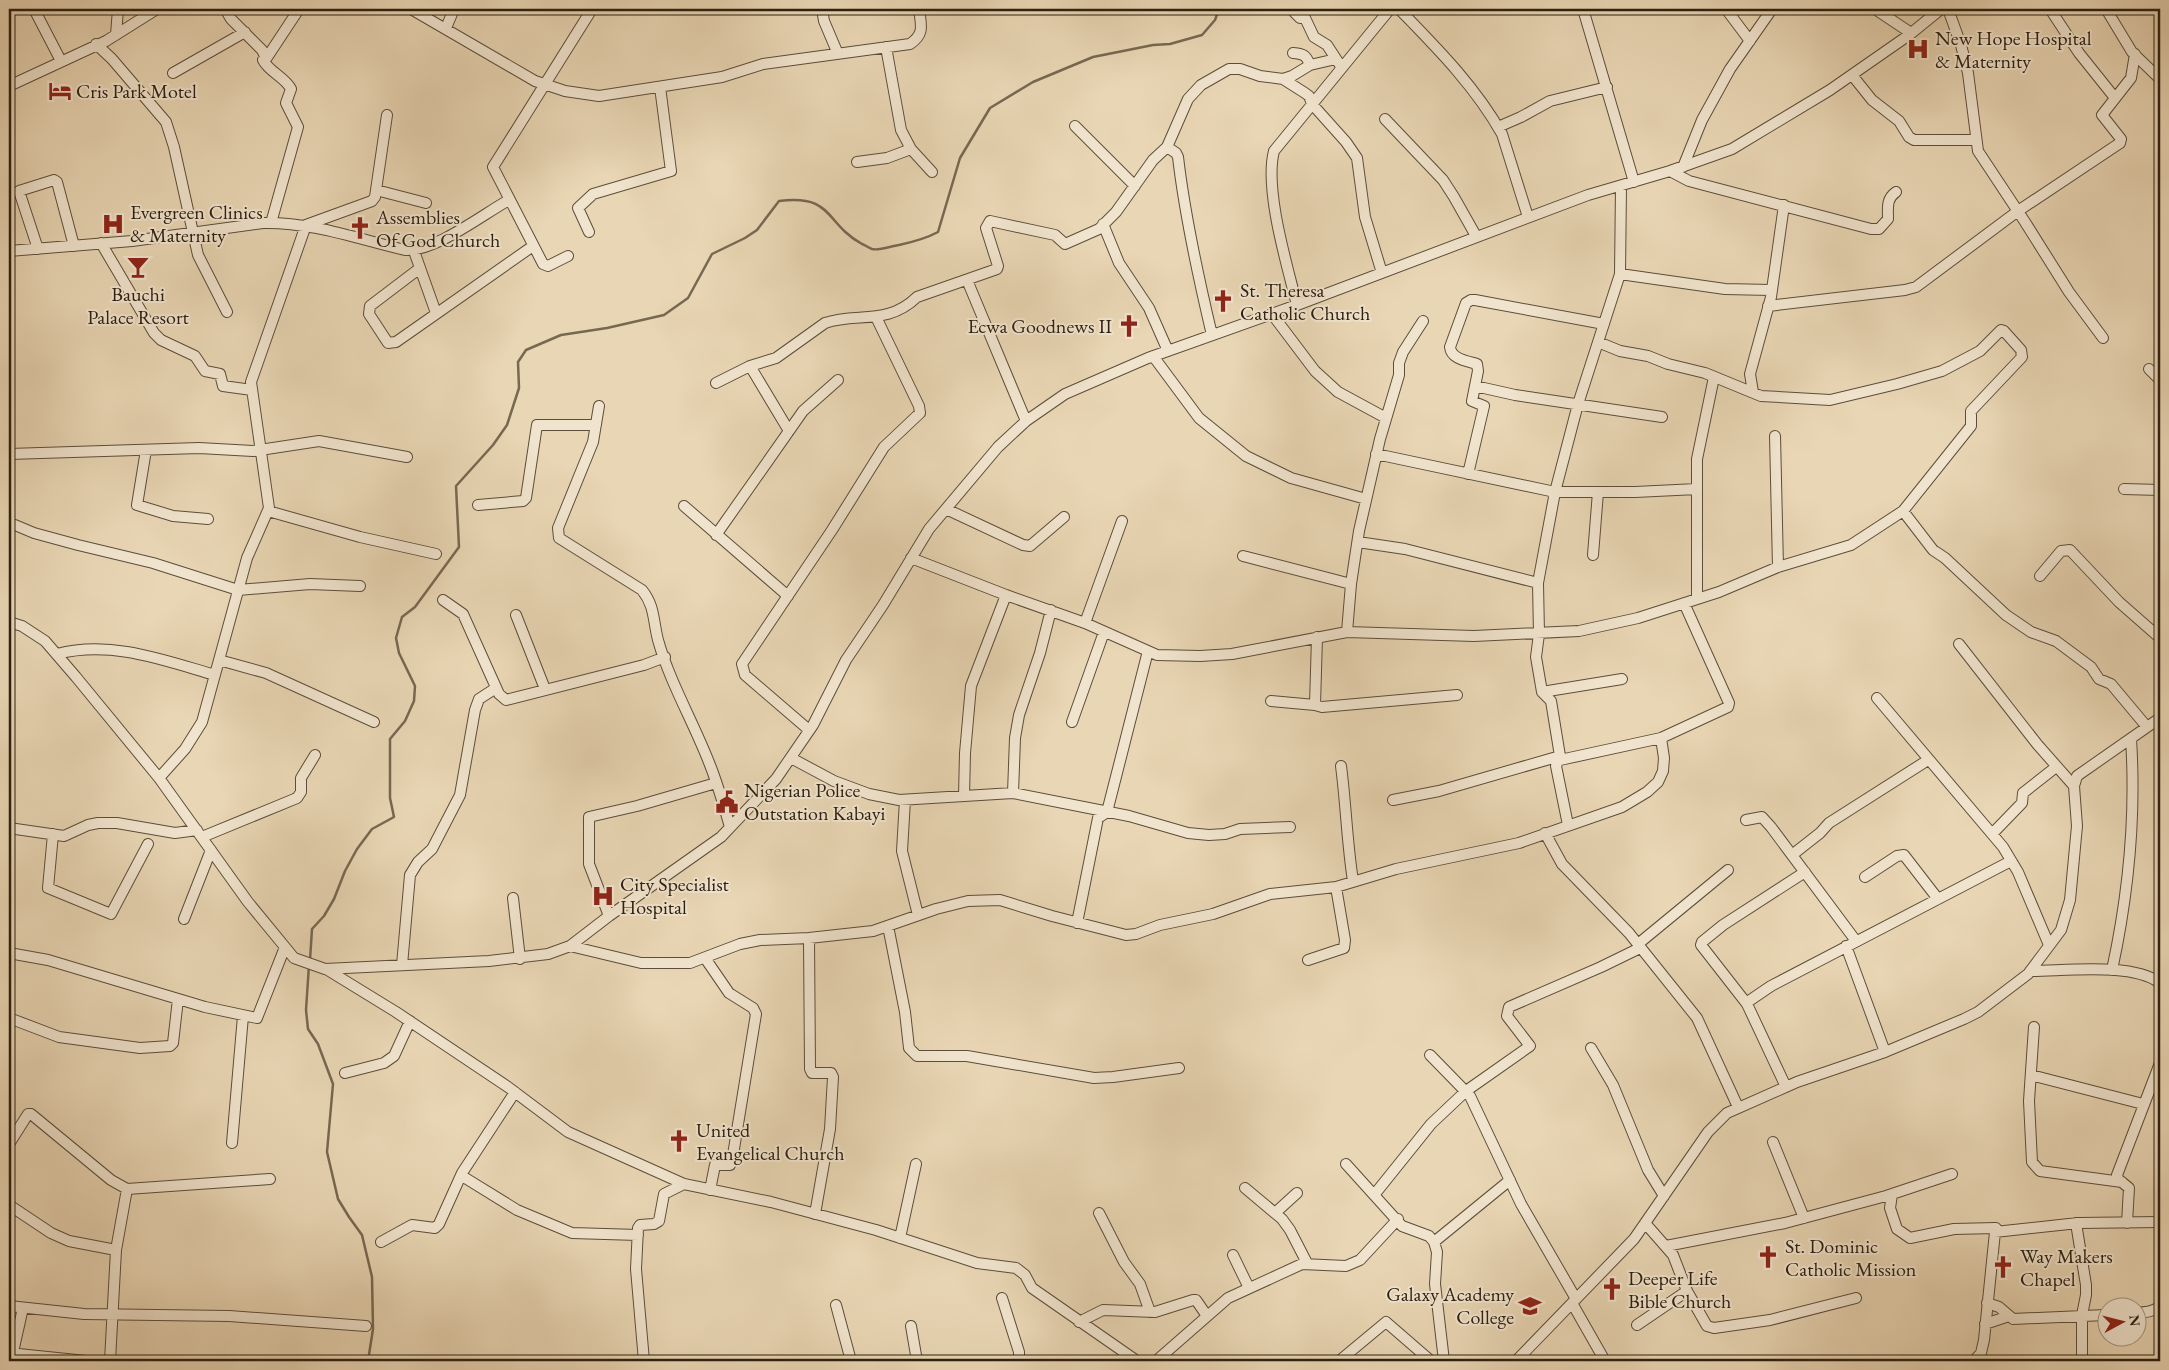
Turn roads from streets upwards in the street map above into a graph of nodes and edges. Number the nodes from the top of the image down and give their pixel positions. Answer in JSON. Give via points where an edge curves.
{"nodes":[{"id":1,"x":34,"y":9,"type":"edge"},
{"id":2,"x":118,"y":9,"type":"edge"},
{"id":3,"x":157,"y":9,"type":"edge"},
{"id":4,"x":224,"y":9,"type":"edge"},
{"id":5,"x":299,"y":9,"type":"edge"},
{"id":6,"x":411,"y":9,"type":"edge"},
{"id":7,"x":454,"y":9,"type":"edge"},
{"id":8,"x":592,"y":9,"type":"edge"},
{"id":9,"x":822,"y":9,"type":"edge"},
{"id":10,"x":919,"y":9,"type":"edge"},
{"id":11,"x":1390,"y":9,"type":"edge"},
{"id":12,"x":1399,"y":9,"type":"edge"},
{"id":13,"x":1583,"y":9,"type":"edge"},
{"id":14,"x":1726,"y":9,"type":"edge"},
{"id":15,"x":1772,"y":9,"type":"edge"},
{"id":16,"x":1875,"y":9,"type":"edge"},
{"id":17,"x":1941,"y":9,"type":"edge"},
{"id":18,"x":1948,"y":9,"type":"edge"},
{"id":19,"x":2050,"y":9,"type":"edge"},
{"id":20,"x":2106,"y":9,"type":"edge"},
{"id":21,"x":1294,"y":12,"type":"dead end"},
{"id":22,"x":446,"y":28,"type":"junction"},
{"id":23,"x":245,"y":32,"type":"junction"},
{"id":24,"x":1911,"y":33,"type":"junction"},
{"id":25,"x":116,"y":35,"type":"junction"},
{"id":26,"x":1750,"y":41,"type":"junction"},
{"id":27,"x":96,"y":44,"type":"junction"},
{"id":28,"x":886,"y":47,"type":"junction"},
{"id":29,"x":1293,"y":53,"type":"dead end"},
{"id":30,"x":838,"y":54,"type":"junction"},
{"id":31,"x":2135,"y":54,"type":"junction"},
{"id":32,"x":61,"y":61,"type":"junction"},
{"id":33,"x":264,"y":62,"type":"junction"},
{"id":34,"x":1339,"y":63,"type":"junction"},
{"id":35,"x":1310,"y":65,"type":"junction"},
{"id":36,"x":2149,"y":68,"type":"junction"},
{"id":37,"x":173,"y":72,"type":"dead end"},
{"id":38,"x":1852,"y":75,"type":"junction"},
{"id":39,"x":2132,"y":75,"type":"junction"},
{"id":40,"x":1282,"y":79,"type":"junction"},
{"id":41,"x":2160,"y":79,"type":"edge"},
{"id":42,"x":546,"y":84,"type":"junction"},
{"id":43,"x":9,"y":86,"type":"edge"},
{"id":44,"x":660,"y":87,"type":"junction"},
{"id":45,"x":1607,"y":87,"type":"junction"},
{"id":46,"x":2115,"y":98,"type":"junction"},
{"id":47,"x":1312,"y":104,"type":"junction"},
{"id":48,"x":387,"y":114,"type":"dead end"},
{"id":49,"x":1385,"y":119,"type":"dead end"},
{"id":50,"x":1074,"y":126,"type":"dead end"},
{"id":51,"x":1498,"y":126,"type":"junction"},
{"id":52,"x":1975,"y":140,"type":"junction"},
{"id":53,"x":1167,"y":147,"type":"junction"},
{"id":54,"x":911,"y":149,"type":"junction"},
{"id":55,"x":857,"y":162,"type":"dead end"},
{"id":56,"x":1683,"y":166,"type":"junction"},
{"id":57,"x":1670,"y":171,"type":"junction"},
{"id":58,"x":932,"y":172,"type":"dead end"},
{"id":59,"x":1634,"y":182,"type":"junction"},
{"id":60,"x":1135,"y":186,"type":"junction"},
{"id":61,"x":1621,"y":186,"type":"junction"},
{"id":62,"x":376,"y":190,"type":"junction"},
{"id":63,"x":1896,"y":192,"type":"dead end"},
{"id":64,"x":509,"y":200,"type":"junction"},
{"id":65,"x":426,"y":203,"type":"dead end"},
{"id":66,"x":1784,"y":205,"type":"junction"},
{"id":67,"x":2018,"y":211,"type":"junction"},
{"id":68,"x":1528,"y":217,"type":"junction"},
{"id":69,"x":271,"y":223,"type":"junction"},
{"id":70,"x":1103,"y":224,"type":"junction"},
{"id":71,"x":306,"y":225,"type":"junction"},
{"id":72,"x":194,"y":232,"type":"junction"},
{"id":73,"x":589,"y":232,"type":"dead end"},
{"id":74,"x":1476,"y":236,"type":"junction"},
{"id":75,"x":101,"y":243,"type":"junction"},
{"id":76,"x":74,"y":246,"type":"junction"},
{"id":77,"x":533,"y":246,"type":"junction"},
{"id":78,"x":38,"y":249,"type":"junction"},
{"id":79,"x":9,"y":251,"type":"edge"},
{"id":80,"x":414,"y":251,"type":"junction"},
{"id":81,"x":568,"y":256,"type":"dead end"},
{"id":82,"x":420,"y":268,"type":"junction"},
{"id":83,"x":1382,"y":274,"type":"junction"},
{"id":84,"x":1620,"y":274,"type":"junction"},
{"id":85,"x":967,"y":280,"type":"junction"},
{"id":86,"x":1772,"y":290,"type":"junction"},
{"id":87,"x":1297,"y":305,"type":"junction"},
{"id":88,"x":1768,"y":306,"type":"junction"},
{"id":89,"x":227,"y":312,"type":"dead end"},
{"id":90,"x":436,"y":313,"type":"junction"},
{"id":91,"x":1272,"y":314,"type":"junction"},
{"id":92,"x":876,"y":317,"type":"junction"},
{"id":93,"x":1423,"y":321,"type":"dead end"},
{"id":94,"x":1604,"y":324,"type":"junction"},
{"id":95,"x":1212,"y":335,"type":"junction"},
{"id":96,"x":2103,"y":338,"type":"dead end"},
{"id":97,"x":1598,"y":342,"type":"junction"},
{"id":98,"x":1168,"y":351,"type":"junction"},
{"id":99,"x":1153,"y":356,"type":"junction"},
{"id":100,"x":750,"y":366,"type":"junction"},
{"id":101,"x":2149,"y":370,"type":"dead end"},
{"id":102,"x":1714,"y":376,"type":"junction"},
{"id":103,"x":838,"y":380,"type":"dead end"},
{"id":104,"x":2160,"y":380,"type":"edge"},
{"id":105,"x":716,"y":382,"type":"dead end"},
{"id":106,"x":1475,"y":386,"type":"junction"},
{"id":107,"x":252,"y":390,"type":"junction"},
{"id":108,"x":1753,"y":392,"type":"junction"},
{"id":109,"x":1578,"y":404,"type":"junction"},
{"id":110,"x":599,"y":406,"type":"dead end"},
{"id":111,"x":1662,"y":417,"type":"dead end"},
{"id":112,"x":1386,"y":418,"type":"junction"},
{"id":113,"x":1026,"y":421,"type":"junction"},
{"id":114,"x":596,"y":424,"type":"junction"},
{"id":115,"x":789,"y":431,"type":"junction"},
{"id":116,"x":1775,"y":436,"type":"dead end"},
{"id":117,"x":146,"y":450,"type":"junction"},
{"id":118,"x":261,"y":450,"type":"junction"},
{"id":119,"x":9,"y":454,"type":"edge"},
{"id":120,"x":1376,"y":454,"type":"junction"},
{"id":121,"x":407,"y":457,"type":"dead end"},
{"id":122,"x":1468,"y":474,"type":"junction"},
{"id":123,"x":1696,"y":489,"type":"junction"},
{"id":124,"x":2124,"y":489,"type":"dead end"},
{"id":125,"x":2160,"y":490,"type":"edge"},
{"id":126,"x":1555,"y":492,"type":"junction"},
{"id":127,"x":1598,"y":492,"type":"junction"},
{"id":128,"x":1366,"y":499,"type":"junction"},
{"id":129,"x":478,"y":505,"type":"dead end"},
{"id":130,"x":684,"y":506,"type":"dead end"},
{"id":131,"x":946,"y":509,"type":"junction"},
{"id":132,"x":268,"y":511,"type":"junction"},
{"id":133,"x":1903,"y":511,"type":"junction"},
{"id":134,"x":1064,"y":517,"type":"dead end"},
{"id":135,"x":208,"y":518,"type":"dead end"},
{"id":136,"x":1122,"y":521,"type":"dead end"},
{"id":137,"x":9,"y":525,"type":"edge"},
{"id":138,"x":716,"y":535,"type":"junction"},
{"id":139,"x":1358,"y":542,"type":"junction"},
{"id":140,"x":436,"y":554,"type":"dead end"},
{"id":141,"x":1593,"y":555,"type":"dead end"},
{"id":142,"x":1243,"y":556,"type":"dead end"},
{"id":143,"x":911,"y":558,"type":"junction"},
{"id":144,"x":1778,"y":567,"type":"junction"},
{"id":145,"x":2040,"y":576,"type":"dead end"},
{"id":146,"x":1538,"y":583,"type":"junction"},
{"id":147,"x":1351,"y":584,"type":"junction"},
{"id":148,"x":360,"y":586,"type":"dead end"},
{"id":149,"x":238,"y":590,"type":"junction"},
{"id":150,"x":788,"y":596,"type":"junction"},
{"id":151,"x":1006,"y":596,"type":"junction"},
{"id":152,"x":1697,"y":599,"type":"junction"},
{"id":153,"x":443,"y":600,"type":"dead end"},
{"id":154,"x":1684,"y":603,"type":"junction"},
{"id":155,"x":1051,"y":610,"type":"junction"},
{"id":156,"x":516,"y":615,"type":"dead end"},
{"id":157,"x":9,"y":622,"type":"edge"},
{"id":158,"x":1085,"y":623,"type":"junction"},
{"id":159,"x":1104,"y":632,"type":"junction"},
{"id":160,"x":1347,"y":632,"type":"junction"},
{"id":161,"x":1539,"y":634,"type":"junction"},
{"id":162,"x":1317,"y":637,"type":"junction"},
{"id":163,"x":2160,"y":638,"type":"edge"},
{"id":164,"x":1959,"y":644,"type":"dead end"},
{"id":165,"x":1148,"y":651,"type":"junction"},
{"id":166,"x":57,"y":654,"type":"junction"},
{"id":167,"x":665,"y":657,"type":"junction"},
{"id":168,"x":219,"y":660,"type":"junction"},
{"id":169,"x":215,"y":675,"type":"junction"},
{"id":170,"x":1622,"y":679,"type":"dead end"},
{"id":171,"x":496,"y":688,"type":"junction"},
{"id":172,"x":545,"y":689,"type":"junction"},
{"id":173,"x":1542,"y":692,"type":"junction"},
{"id":174,"x":1457,"y":695,"type":"dead end"},
{"id":175,"x":1877,"y":698,"type":"dead end"},
{"id":176,"x":1271,"y":701,"type":"dead end"},
{"id":177,"x":1315,"y":705,"type":"junction"},
{"id":178,"x":2160,"y":718,"type":"edge"},
{"id":179,"x":374,"y":722,"type":"dead end"},
{"id":180,"x":1072,"y":722,"type":"dead end"},
{"id":181,"x":2147,"y":727,"type":"junction"},
{"id":182,"x":809,"y":730,"type":"junction"},
{"id":183,"x":1661,"y":738,"type":"junction"},
{"id":184,"x":2131,"y":739,"type":"junction"},
{"id":185,"x":315,"y":755,"type":"dead end"},
{"id":186,"x":791,"y":758,"type":"junction"},
{"id":187,"x":1560,"y":758,"type":"junction"},
{"id":188,"x":1928,"y":760,"type":"junction"},
{"id":189,"x":1341,"y":766,"type":"dead end"},
{"id":190,"x":2056,"y":767,"type":"junction"},
{"id":191,"x":159,"y":778,"type":"junction"},
{"id":192,"x":716,"y":783,"type":"junction"},
{"id":193,"x":2074,"y":786,"type":"junction"},
{"id":194,"x":1013,"y":793,"type":"junction"},
{"id":195,"x":964,"y":796,"type":"junction"},
{"id":196,"x":905,"y":800,"type":"junction"},
{"id":197,"x":1393,"y":800,"type":"dead end"},
{"id":198,"x":1107,"y":812,"type":"junction"},
{"id":199,"x":1746,"y":820,"type":"dead end"},
{"id":200,"x":1568,"y":825,"type":"junction"},
{"id":201,"x":730,"y":827,"type":"junction"},
{"id":202,"x":1290,"y":827,"type":"dead end"},
{"id":203,"x":9,"y":828,"type":"edge"},
{"id":204,"x":199,"y":833,"type":"junction"},
{"id":205,"x":1545,"y":833,"type":"junction"},
{"id":206,"x":53,"y":834,"type":"junction"},
{"id":207,"x":1992,"y":834,"type":"junction"},
{"id":208,"x":148,"y":844,"type":"dead end"},
{"id":209,"x":211,"y":850,"type":"junction"},
{"id":210,"x":1792,"y":854,"type":"junction"},
{"id":211,"x":2011,"y":861,"type":"junction"},
{"id":212,"x":1728,"y":870,"type":"dead end"},
{"id":213,"x":1805,"y":872,"type":"junction"},
{"id":214,"x":1865,"y":877,"type":"dead end"},
{"id":215,"x":1353,"y":881,"type":"junction"},
{"id":216,"x":1336,"y":886,"type":"junction"},
{"id":217,"x":513,"y":898,"type":"dead end"},
{"id":218,"x":1938,"y":899,"type":"junction"},
{"id":219,"x":918,"y":915,"type":"junction"},
{"id":220,"x":609,"y":916,"type":"junction"},
{"id":221,"x":184,"y":919,"type":"dead end"},
{"id":222,"x":1076,"y":923,"type":"junction"},
{"id":223,"x":888,"y":926,"type":"junction"},
{"id":224,"x":809,"y":938,"type":"junction"},
{"id":225,"x":1856,"y":941,"type":"junction"},
{"id":226,"x":570,"y":946,"type":"junction"},
{"id":227,"x":1639,"y":946,"type":"junction"},
{"id":228,"x":1846,"y":946,"type":"junction"},
{"id":229,"x":2049,"y":946,"type":"junction"},
{"id":230,"x":285,"y":947,"type":"junction"},
{"id":231,"x":9,"y":953,"type":"edge"},
{"id":232,"x":705,"y":958,"type":"junction"},
{"id":233,"x":520,"y":959,"type":"junction"},
{"id":234,"x":1308,"y":960,"type":"dead end"},
{"id":235,"x":402,"y":965,"type":"junction"},
{"id":236,"x":325,"y":968,"type":"junction"},
{"id":237,"x":2112,"y":970,"type":"junction"},
{"id":238,"x":2030,"y":971,"type":"junction"},
{"id":239,"x":2160,"y":983,"type":"edge"},
{"id":240,"x":178,"y":999,"type":"junction"},
{"id":241,"x":1746,"y":1002,"type":"junction"},
{"id":242,"x":243,"y":1016,"type":"junction"},
{"id":243,"x":9,"y":1018,"type":"edge"},
{"id":244,"x":410,"y":1021,"type":"junction"},
{"id":245,"x":2034,"y":1027,"type":"dead end"},
{"id":246,"x":1591,"y":1048,"type":"dead end"},
{"id":247,"x":1885,"y":1052,"type":"junction"},
{"id":248,"x":1430,"y":1055,"type":"dead end"},
{"id":249,"x":2160,"y":1063,"type":"edge"},
{"id":250,"x":1179,"y":1068,"type":"dead end"},
{"id":251,"x":345,"y":1072,"type":"dead end"},
{"id":252,"x":2031,"y":1075,"type":"junction"},
{"id":253,"x":1786,"y":1087,"type":"junction"},
{"id":254,"x":1466,"y":1091,"type":"junction"},
{"id":255,"x":515,"y":1092,"type":"junction"},
{"id":256,"x":2143,"y":1104,"type":"junction"},
{"id":257,"x":1738,"y":1107,"type":"junction"},
{"id":258,"x":1773,"y":1142,"type":"dead end"},
{"id":259,"x":232,"y":1143,"type":"dead end"},
{"id":260,"x":9,"y":1144,"type":"edge"},
{"id":261,"x":916,"y":1164,"type":"dead end"},
{"id":262,"x":1346,"y":1164,"type":"dead end"},
{"id":263,"x":1952,"y":1174,"type":"dead end"},
{"id":264,"x":462,"y":1176,"type":"junction"},
{"id":265,"x":270,"y":1179,"type":"dead end"},
{"id":266,"x":1510,"y":1180,"type":"junction"},
{"id":267,"x":2122,"y":1182,"type":"junction"},
{"id":268,"x":684,"y":1184,"type":"junction"},
{"id":269,"x":1245,"y":1188,"type":"dead end"},
{"id":270,"x":127,"y":1189,"type":"junction"},
{"id":271,"x":710,"y":1190,"type":"junction"},
{"id":272,"x":1297,"y":1193,"type":"dead end"},
{"id":273,"x":1892,"y":1194,"type":"junction"},
{"id":274,"x":1374,"y":1195,"type":"junction"},
{"id":275,"x":1664,"y":1196,"type":"junction"},
{"id":276,"x":9,"y":1205,"type":"edge"},
{"id":277,"x":1099,"y":1213,"type":"dead end"},
{"id":278,"x":1275,"y":1213,"type":"junction"},
{"id":279,"x":815,"y":1214,"type":"junction"},
{"id":280,"x":1804,"y":1218,"type":"junction"},
{"id":281,"x":1398,"y":1219,"type":"junction"},
{"id":282,"x":2127,"y":1222,"type":"junction"},
{"id":283,"x":2160,"y":1222,"type":"edge"},
{"id":284,"x":1646,"y":1223,"type":"junction"},
{"id":285,"x":2076,"y":1223,"type":"junction"},
{"id":286,"x":1998,"y":1231,"type":"junction"},
{"id":287,"x":638,"y":1235,"type":"junction"},
{"id":288,"x":900,"y":1238,"type":"junction"},
{"id":289,"x":381,"y":1242,"type":"dead end"},
{"id":290,"x":1434,"y":1242,"type":"junction"},
{"id":291,"x":1666,"y":1246,"type":"junction"},
{"id":292,"x":116,"y":1250,"type":"junction"},
{"id":293,"x":1233,"y":1255,"type":"dead end"},
{"id":294,"x":1307,"y":1264,"type":"junction"},
{"id":295,"x":1249,"y":1288,"type":"junction"},
{"id":296,"x":1687,"y":1291,"type":"junction"},
{"id":297,"x":1002,"y":1298,"type":"dead end"},
{"id":298,"x":1856,"y":1298,"type":"dead end"},
{"id":299,"x":1574,"y":1301,"type":"junction"},
{"id":300,"x":1987,"y":1303,"type":"junction"},
{"id":301,"x":836,"y":1304,"type":"dead end"},
{"id":302,"x":9,"y":1306,"type":"edge"},
{"id":303,"x":2160,"y":1306,"type":"edge"},
{"id":304,"x":23,"y":1308,"type":"junction"},
{"id":305,"x":1150,"y":1312,"type":"junction"},
{"id":306,"x":2146,"y":1312,"type":"edge"},
{"id":307,"x":112,"y":1315,"type":"junction"},
{"id":308,"x":2082,"y":1315,"type":"junction"},
{"id":309,"x":2096,"y":1315,"type":"edge"},
{"id":310,"x":1207,"y":1316,"type":"junction"},
{"id":311,"x":2009,"y":1316,"type":"junction"},
{"id":312,"x":1079,"y":1322,"type":"junction"},
{"id":313,"x":1986,"y":1324,"type":"junction"},
{"id":314,"x":1638,"y":1325,"type":"dead end"},
{"id":315,"x":366,"y":1326,"type":"dead end"},
{"id":316,"x":911,"y":1326,"type":"dead end"},
{"id":317,"x":11,"y":1356,"type":"edge"},
{"id":318,"x":86,"y":1361,"type":"edge"},
{"id":319,"x":110,"y":1361,"type":"edge"},
{"id":320,"x":644,"y":1361,"type":"edge"},
{"id":321,"x":851,"y":1361,"type":"edge"},
{"id":322,"x":917,"y":1361,"type":"edge"},
{"id":323,"x":1019,"y":1361,"type":"edge"},
{"id":324,"x":1137,"y":1361,"type":"edge"},
{"id":325,"x":1156,"y":1361,"type":"edge"},
{"id":326,"x":1339,"y":1361,"type":"edge"},
{"id":327,"x":1430,"y":1361,"type":"edge"},
{"id":328,"x":1444,"y":1361,"type":"edge"},
{"id":329,"x":1516,"y":1361,"type":"edge"},
{"id":330,"x":1605,"y":1361,"type":"edge"},
{"id":331,"x":1974,"y":1361,"type":"edge"},
{"id":332,"x":2082,"y":1361,"type":"edge"}],
"edges":[{"from":1,"to":32,"type":"street"},
{"from":2,"to":25,"type":"street"},
{"from":3,"to":25,"type":"street"},
{"from":4,"to":23,"type":"street"},
{"from":5,"to":33,"type":"street"},
{"from":6,"to":22,"type":"street"},
{"from":7,"to":22,"type":"street"},
{"from":8,"to":42,"type":"street"},
{"from":9,"to":30,"type":"street"},
{"from":10,"to":28,"type":"street","via":[[921,30],[918,38],[910,44]]},
{"from":11,"to":34,"type":"street"},
{"from":12,"to":51,"type":"street","via":[[1451,63]]},
{"from":13,"to":45,"type":"street"},
{"from":14,"to":26,"type":"street"},
{"from":15,"to":26,"type":"street"},
{"from":16,"to":24,"type":"street"},
{"from":17,"to":24,"type":"street"},
{"from":18,"to":52,"type":"street","via":[[1968,73]]},
{"from":19,"to":46,"type":"street","via":[[2079,53]]},
{"from":20,"to":31,"type":"street"},
{"from":21,"to":34,"type":"street","via":[[1305,18],[1314,37],[1328,45]]},
{"from":22,"to":42,"type":"street","via":[[535,81]]},
{"from":23,"to":33,"type":"street","via":[[262,50]]},
{"from":23,"to":37,"type":"street"},
{"from":24,"to":38,"type":"street"},
{"from":25,"to":27,"type":"street"},
{"from":26,"to":56,"type":"street","via":[[1730,69],[1702,120]]},
{"from":27,"to":32,"type":"street"},
{"from":27,"to":72,"type":"street","via":[[166,122]]},
{"from":28,"to":30,"type":"street"},
{"from":28,"to":54,"type":"street","via":[[901,130]]},
{"from":29,"to":35,"type":"street","via":[[1306,56]]},
{"from":30,"to":44,"type":"street","via":[[764,64],[722,77]]},
{"from":31,"to":36,"type":"street"},
{"from":31,"to":39,"type":"street"},
{"from":32,"to":43,"type":"street"},
{"from":33,"to":69,"type":"street","via":[[289,84],[291,89],[286,103],[298,127]]},
{"from":34,"to":35,"type":"street"},
{"from":34,"to":47,"type":"street"},
{"from":35,"to":40,"type":"street"},
{"from":36,"to":39,"type":"street"},
{"from":36,"to":41,"type":"street"},
{"from":38,"to":52,"type":"street","via":[[1872,100],[1899,121],[1914,140]]},
{"from":38,"to":56,"type":"street","via":[[1732,149]]},
{"from":39,"to":46,"type":"street"},
{"from":40,"to":47,"type":"street","via":[[1309,96]]},
{"from":40,"to":53,"type":"street","via":[[1240,69],[1229,69],[1214,76],[1188,99]]},
{"from":42,"to":44,"type":"street","via":[[599,96]]},
{"from":42,"to":64,"type":"street","via":[[493,167]]},
{"from":44,"to":73,"type":"street","via":[[671,171],[593,194],[578,208]]},
{"from":45,"to":51,"type":"street","via":[[1550,101]]},
{"from":45,"to":59,"type":"street"},
{"from":46,"to":67,"type":"street","via":[[2102,115],[2120,143]]},
{"from":47,"to":83,"type":"street","via":[[1357,158],[1365,218]]},
{"from":47,"to":87,"type":"street","via":[[1274,151],[1271,168],[1278,227]]},
{"from":48,"to":62,"type":"street"},
{"from":49,"to":74,"type":"street","via":[[1443,180]]},
{"from":50,"to":60,"type":"street"},
{"from":51,"to":68,"type":"street"},
{"from":52,"to":67,"type":"street","via":[[1978,151]]},
{"from":53,"to":60,"type":"street","via":[[1153,160]]},
{"from":53,"to":95,"type":"street","via":[[1178,157],[1194,256]]},
{"from":54,"to":55,"type":"street","via":[[887,158]]},
{"from":54,"to":58,"type":"street"},
{"from":56,"to":57,"type":"street"},
{"from":57,"to":59,"type":"street"},
{"from":57,"to":66,"type":"street","via":[[1689,181]]},
{"from":59,"to":61,"type":"street"},
{"from":60,"to":70,"type":"street"},
{"from":61,"to":68,"type":"street"},
{"from":61,"to":84,"type":"street"},
{"from":62,"to":65,"type":"street"},
{"from":62,"to":71,"type":"street","via":[[372,201]]},
{"from":63,"to":66,"type":"street","via":[[1888,203],[1888,219],[1879,228],[1871,229]]},
{"from":64,"to":77,"type":"street"},
{"from":64,"to":80,"type":"street","via":[[464,227]]},
{"from":66,"to":86,"type":"street"},
{"from":67,"to":88,"type":"street","via":[[1916,287]]},
{"from":67,"to":96,"type":"street","via":[[2069,292]]},
{"from":68,"to":74,"type":"street"},
{"from":69,"to":71,"type":"street"},
{"from":69,"to":72,"type":"street"},
{"from":70,"to":85,"type":"street","via":[[1068,244],[1055,235],[990,220],[986,228],[998,266]]},
{"from":70,"to":98,"type":"street","via":[[1118,263],[1149,308]]},
{"from":71,"to":80,"type":"street"},
{"from":71,"to":107,"type":"street"},
{"from":72,"to":75,"type":"street"},
{"from":72,"to":89,"type":"street","via":[[198,255]]},
{"from":74,"to":83,"type":"street"},
{"from":75,"to":76,"type":"street"},
{"from":75,"to":107,"type":"street","via":[[161,340],[195,356],[205,371],[220,374],[222,386]]},
{"from":76,"to":78,"type":"street"},
{"from":76,"to":78,"type":"street","via":[[54,180],[19,190]]},
{"from":77,"to":81,"type":"street","via":[[544,266]]},
{"from":77,"to":90,"type":"street"},
{"from":78,"to":79,"type":"street"},
{"from":80,"to":82,"type":"street"},
{"from":82,"to":90,"type":"street"},
{"from":82,"to":90,"type":"street","via":[[370,306],[369,314],[391,343]]},
{"from":83,"to":87,"type":"street"},
{"from":84,"to":86,"type":"street","via":[[1725,289]]},
{"from":84,"to":94,"type":"street"},
{"from":85,"to":92,"type":"street","via":[[917,297],[909,305]]},
{"from":85,"to":113,"type":"street"},
{"from":86,"to":88,"type":"street"},
{"from":87,"to":91,"type":"street"},
{"from":88,"to":108,"type":"street","via":[[1750,374]]},
{"from":91,"to":95,"type":"street"},
{"from":91,"to":112,"type":"street","via":[[1326,382]]},
{"from":92,"to":100,"type":"street","via":[[825,323],[776,358]]},
{"from":92,"to":150,"type":"street","via":[[920,413],[884,446]]},
{"from":93,"to":112,"type":"street","via":[[1403,352]]},
{"from":94,"to":97,"type":"street"},
{"from":94,"to":106,"type":"street","via":[[1471,300],[1466,303],[1450,347],[1454,356],[1477,364]]},
{"from":95,"to":98,"type":"street"},
{"from":97,"to":102,"type":"street"},
{"from":97,"to":109,"type":"street"},
{"from":98,"to":99,"type":"street"},
{"from":99,"to":113,"type":"street","via":[[1065,394]]},
{"from":99,"to":128,"type":"street","via":[[1199,418],[1246,456],[1291,478]]},
{"from":100,"to":105,"type":"street"},
{"from":100,"to":115,"type":"street"},
{"from":101,"to":104,"type":"street"},
{"from":102,"to":108,"type":"street"},
{"from":102,"to":123,"type":"street","via":[[1697,459]]},
{"from":103,"to":115,"type":"street","via":[[803,411]]},
{"from":106,"to":109,"type":"street"},
{"from":106,"to":122,"type":"street","via":[[1472,401],[1484,406]]},
{"from":107,"to":118,"type":"street"},
{"from":108,"to":133,"type":"street","via":[[1768,398],[1830,400],[1897,384],[1942,371],[1980,351],[2004,331],[2021,350],[2022,357],[1971,411],[1972,426]]},
{"from":109,"to":111,"type":"street"},
{"from":109,"to":126,"type":"street"},
{"from":110,"to":114,"type":"street"},
{"from":112,"to":120,"type":"street"},
{"from":113,"to":131,"type":"street","via":[[998,447]]},
{"from":114,"to":129,"type":"street","via":[[537,424],[526,498],[523,501]]},
{"from":114,"to":167,"type":"street","via":[[558,535],[642,590],[653,607],[658,640]]},
{"from":115,"to":138,"type":"street"},
{"from":116,"to":144,"type":"street"},
{"from":117,"to":118,"type":"street"},
{"from":117,"to":119,"type":"street"},
{"from":117,"to":135,"type":"street","via":[[138,505],[173,516]]},
{"from":118,"to":121,"type":"street","via":[[319,441]]},
{"from":118,"to":132,"type":"street","via":[[270,502]]},
{"from":120,"to":122,"type":"street"},
{"from":120,"to":128,"type":"street"},
{"from":122,"to":126,"type":"street"},
{"from":123,"to":127,"type":"street"},
{"from":123,"to":152,"type":"street"},
{"from":124,"to":125,"type":"street"},
{"from":126,"to":127,"type":"street"},
{"from":126,"to":146,"type":"street"},
{"from":127,"to":141,"type":"street"},
{"from":128,"to":139,"type":"street"},
{"from":130,"to":138,"type":"street"},
{"from":131,"to":134,"type":"street","via":[[1030,546]]},
{"from":131,"to":143,"type":"street"},
{"from":132,"to":140,"type":"street"},
{"from":132,"to":149,"type":"street","via":[[247,558]]},
{"from":133,"to":144,"type":"street","via":[[1851,545]]},
{"from":133,"to":181,"type":"street","via":[[1933,550],[2006,615],[2031,632],[2056,641],[2090,666],[2100,679],[2111,684]]},
{"from":136,"to":158,"type":"street"},
{"from":137,"to":149,"type":"street","via":[[153,563]]},
{"from":138,"to":150,"type":"street"},
{"from":139,"to":146,"type":"street","via":[[1405,549]]},
{"from":139,"to":147,"type":"street"},
{"from":142,"to":147,"type":"street"},
{"from":143,"to":151,"type":"street"},
{"from":143,"to":182,"type":"street","via":[[846,660]]},
{"from":144,"to":152,"type":"street"},
{"from":145,"to":163,"type":"street","via":[[2061,550],[2070,550]]},
{"from":146,"to":161,"type":"street"},
{"from":147,"to":160,"type":"street"},
{"from":148,"to":149,"type":"street","via":[[310,584]]},
{"from":149,"to":168,"type":"street"},
{"from":150,"to":182,"type":"street","via":[[742,664],[742,670]]},
{"from":151,"to":155,"type":"street"},
{"from":151,"to":195,"type":"street","via":[[971,686],[964,753]]},
{"from":152,"to":154,"type":"street"},
{"from":153,"to":171,"type":"street","via":[[463,614]]},
{"from":154,"to":161,"type":"street","via":[[1638,618],[1579,631]]},
{"from":154,"to":183,"type":"street","via":[[1729,705]]},
{"from":155,"to":158,"type":"street"},
{"from":155,"to":194,"type":"street","via":[[1019,715]]},
{"from":156,"to":172,"type":"street"},
{"from":157,"to":166,"type":"street","via":[[22,626]]},
{"from":158,"to":159,"type":"street"},
{"from":159,"to":165,"type":"street"},
{"from":159,"to":180,"type":"street"},
{"from":160,"to":161,"type":"street","via":[[1474,636]]},
{"from":160,"to":162,"type":"street"},
{"from":161,"to":173,"type":"street","via":[[1536,657]]},
{"from":162,"to":165,"type":"street","via":[[1224,654],[1164,656]]},
{"from":162,"to":177,"type":"street"},
{"from":164,"to":190,"type":"street"},
{"from":165,"to":198,"type":"street"},
{"from":166,"to":169,"type":"street","via":[[76,649],[132,651]]},
{"from":166,"to":191,"type":"street"},
{"from":167,"to":172,"type":"street"},
{"from":167,"to":192,"type":"street"},
{"from":168,"to":169,"type":"street"},
{"from":168,"to":179,"type":"street","via":[[266,673]]},
{"from":169,"to":191,"type":"street","via":[[202,722],[185,749]]},
{"from":170,"to":173,"type":"street"},
{"from":171,"to":172,"type":"street","via":[[506,700]]},
{"from":171,"to":235,"type":"street","via":[[479,699],[475,710],[460,795],[432,849],[410,874]]},
{"from":173,"to":187,"type":"street","via":[[1551,701]]},
{"from":174,"to":177,"type":"street"},
{"from":175,"to":188,"type":"street"},
{"from":176,"to":177,"type":"street"},
{"from":178,"to":181,"type":"street"},
{"from":181,"to":184,"type":"street"},
{"from":182,"to":186,"type":"street"},
{"from":183,"to":187,"type":"street"},
{"from":183,"to":200,"type":"street","via":[[1664,758],[1658,782],[1622,807]]},
{"from":184,"to":193,"type":"street","via":[[2077,776]]},
{"from":184,"to":237,"type":"street","via":[[2133,768],[2129,851]]},
{"from":185,"to":204,"type":"street","via":[[301,778],[301,792],[297,798]]},
{"from":186,"to":196,"type":"street","via":[[834,781],[875,796]]},
{"from":186,"to":201,"type":"street","via":[[776,779]]},
{"from":187,"to":197,"type":"street"},
{"from":187,"to":200,"type":"street","via":[[1556,766]]},
{"from":188,"to":207,"type":"street"},
{"from":188,"to":210,"type":"street","via":[[1829,823]]},
{"from":189,"to":215,"type":"street"},
{"from":190,"to":193,"type":"street"},
{"from":190,"to":207,"type":"street","via":[[2023,794],[2022,803]]},
{"from":191,"to":204,"type":"street"},
{"from":192,"to":201,"type":"street"},
{"from":192,"to":220,"type":"street","via":[[589,817],[589,864]]},
{"from":193,"to":229,"type":"street","via":[[2076,826],[2070,900],[2060,930]]},
{"from":194,"to":195,"type":"street"},
{"from":194,"to":198,"type":"street"},
{"from":195,"to":196,"type":"street"},
{"from":196,"to":219,"type":"street","via":[[902,851]]},
{"from":198,"to":202,"type":"street","via":[[1188,833],[1209,835],[1240,829]]},
{"from":198,"to":222,"type":"street","via":[[1098,818]]},
{"from":199,"to":210,"type":"street","via":[[1762,817]]},
{"from":200,"to":205,"type":"street"},
{"from":201,"to":220,"type":"street","via":[[721,837]]},
{"from":203,"to":206,"type":"street"},
{"from":204,"to":206,"type":"street","via":[[98,823],[64,836]]},
{"from":204,"to":209,"type":"street"},
{"from":205,"to":215,"type":"street","via":[[1519,843]]},
{"from":205,"to":227,"type":"street","via":[[1562,864]]},
{"from":206,"to":208,"type":"street","via":[[48,888],[111,914]]},
{"from":207,"to":211,"type":"street"},
{"from":209,"to":221,"type":"street"},
{"from":209,"to":230,"type":"street"},
{"from":210,"to":213,"type":"street"},
{"from":211,"to":218,"type":"street"},
{"from":211,"to":229,"type":"street"},
{"from":212,"to":227,"type":"street"},
{"from":213,"to":225,"type":"street"},
{"from":213,"to":241,"type":"street","via":[[1702,942],[1703,948]]},
{"from":214,"to":218,"type":"street","via":[[1897,856],[1904,855]]},
{"from":215,"to":216,"type":"street"},
{"from":216,"to":222,"type":"street","via":[[1270,894],[1213,914],[1160,925],[1136,934],[1126,935]]},
{"from":216,"to":234,"type":"street","via":[[1344,948]]},
{"from":217,"to":233,"type":"street"},
{"from":218,"to":225,"type":"street"},
{"from":219,"to":222,"type":"street","via":[[968,901],[1000,900]]},
{"from":219,"to":223,"type":"street"},
{"from":220,"to":226,"type":"street"},
{"from":223,"to":224,"type":"street","via":[[872,931]]},
{"from":223,"to":250,"type":"street","via":[[909,1048],[916,1056],[967,1056],[1094,1078]]},
{"from":224,"to":232,"type":"street","via":[[760,940]]},
{"from":224,"to":279,"type":"street","via":[[810,1069],[812,1072],[831,1073],[833,1080],[830,1129]]},
{"from":225,"to":228,"type":"street"},
{"from":226,"to":232,"type":"street","via":[[641,963],[690,963]]},
{"from":226,"to":233,"type":"street"},
{"from":227,"to":254,"type":"street","via":[[1601,968],[1509,1007],[1507,1016],[1530,1046]]},
{"from":227,"to":257,"type":"street","via":[[1702,1025]]},
{"from":228,"to":241,"type":"street"},
{"from":228,"to":247,"type":"street"},
{"from":229,"to":238,"type":"street"},
{"from":230,"to":236,"type":"street","via":[[294,958]]},
{"from":230,"to":242,"type":"street","via":[[260,1014],[257,1018]]},
{"from":231,"to":240,"type":"street","via":[[48,960]]},
{"from":232,"to":271,"type":"street","via":[[729,994],[753,1008],[756,1014],[732,1162],[730,1165],[716,1165]]},
{"from":233,"to":235,"type":"street"},
{"from":235,"to":236,"type":"street"},
{"from":236,"to":244,"type":"street"},
{"from":237,"to":238,"type":"street"},
{"from":237,"to":239,"type":"street","via":[[2151,976]]},
{"from":238,"to":247,"type":"street","via":[[1978,1012]]},
{"from":240,"to":242,"type":"street"},
{"from":240,"to":243,"type":"street","via":[[173,1044],[170,1046],[140,1048],[68,1038]]},
{"from":241,"to":253,"type":"street"},
{"from":242,"to":259,"type":"street"},
{"from":244,"to":251,"type":"street","via":[[394,1056],[384,1063]]},
{"from":244,"to":255,"type":"street"},
{"from":245,"to":252,"type":"street"},
{"from":246,"to":275,"type":"street","via":[[1613,1085],[1648,1170]]},
{"from":247,"to":253,"type":"street"},
{"from":248,"to":254,"type":"street"},
{"from":249,"to":256,"type":"street"},
{"from":252,"to":256,"type":"street"},
{"from":252,"to":267,"type":"street","via":[[2030,1127],[2035,1167],[2040,1171]]},
{"from":253,"to":257,"type":"street"},
{"from":254,"to":266,"type":"street"},
{"from":254,"to":274,"type":"street","via":[[1431,1124]]},
{"from":255,"to":264,"type":"street"},
{"from":255,"to":268,"type":"street","via":[[568,1132]]},
{"from":256,"to":267,"type":"street","via":[[2117,1175]]},
{"from":257,"to":275,"type":"street","via":[[1708,1132]]},
{"from":258,"to":280,"type":"street"},
{"from":260,"to":270,"type":"street","via":[[28,1114],[32,1114],[111,1180]]},
{"from":261,"to":288,"type":"street"},
{"from":262,"to":274,"type":"street"},
{"from":263,"to":273,"type":"street"},
{"from":264,"to":287,"type":"street","via":[[517,1210],[572,1233]]},
{"from":264,"to":289,"type":"street","via":[[435,1228],[412,1225]]},
{"from":265,"to":270,"type":"street"},
{"from":266,"to":290,"type":"street"},
{"from":266,"to":299,"type":"street"},
{"from":267,"to":282,"type":"street","via":[[2129,1188]]},
{"from":268,"to":271,"type":"street"},
{"from":268,"to":287,"type":"street","via":[[664,1194],[659,1221],[640,1225]]},
{"from":269,"to":278,"type":"street"},
{"from":270,"to":292,"type":"street"},
{"from":271,"to":279,"type":"street"},
{"from":272,"to":278,"type":"street"},
{"from":273,"to":280,"type":"street"},
{"from":273,"to":286,"type":"street","via":[[1890,1208],[1897,1229],[1910,1238],[1954,1229],[1996,1228]]},
{"from":274,"to":281,"type":"street"},
{"from":275,"to":284,"type":"street"},
{"from":276,"to":292,"type":"street","via":[[69,1241]]},
{"from":277,"to":305,"type":"street","via":[[1124,1262],[1140,1284]]},
{"from":278,"to":294,"type":"street","via":[[1290,1230]]},
{"from":279,"to":288,"type":"street"},
{"from":280,"to":291,"type":"street"},
{"from":281,"to":290,"type":"street","via":[[1406,1229],[1429,1236]]},
{"from":281,"to":294,"type":"street","via":[[1354,1263]]},
{"from":282,"to":283,"type":"street"},
{"from":282,"to":285,"type":"street"},
{"from":284,"to":291,"type":"street"},
{"from":284,"to":299,"type":"street"},
{"from":285,"to":286,"type":"street"},
{"from":285,"to":308,"type":"street","via":[[2086,1285]]},
{"from":286,"to":300,"type":"street","via":[[1994,1236]]},
{"from":287,"to":320,"type":"street","via":[[636,1269]]},
{"from":288,"to":312,"type":"street","via":[[978,1263],[1016,1268],[1025,1275],[1032,1288]]},
{"from":290,"to":328,"type":"street","via":[[1437,1252],[1435,1284]]},
{"from":291,"to":296,"type":"street","via":[[1673,1255]]},
{"from":292,"to":307,"type":"street"},
{"from":293,"to":295,"type":"street"},
{"from":294,"to":295,"type":"street"},
{"from":295,"to":310,"type":"street","via":[[1228,1298]]},
{"from":296,"to":298,"type":"street","via":[[1707,1326],[1714,1328],[1770,1320]]},
{"from":296,"to":314,"type":"street"},
{"from":297,"to":323,"type":"street"},
{"from":299,"to":329,"type":"street"},
{"from":299,"to":330,"type":"street"},
{"from":300,"to":311,"type":"street","via":[[1999,1307]]},
{"from":300,"to":313,"type":"street"},
{"from":301,"to":321,"type":"street"},
{"from":302,"to":304,"type":"street"},
{"from":303,"to":306,"type":"street"},
{"from":304,"to":307,"type":"street"},
{"from":304,"to":317,"type":"street"},
{"from":305,"to":310,"type":"street","via":[[1196,1300]]},
{"from":305,"to":312,"type":"street","via":[[1107,1309]]},
{"from":307,"to":315,"type":"street","via":[[229,1316]]},
{"from":307,"to":319,"type":"street"},
{"from":308,"to":309,"type":"street"},
{"from":308,"to":311,"type":"street","via":[[2013,1319]]},
{"from":308,"to":332,"type":"street"},
{"from":310,"to":325,"type":"street"},
{"from":311,"to":313,"type":"street"},
{"from":312,"to":324,"type":"street"},
{"from":313,"to":331,"type":"street","via":[[1981,1353]]},
{"from":316,"to":322,"type":"street"},
{"from":317,"to":318,"type":"street"},
{"from":326,"to":327,"type":"street","via":[[1386,1322]]}]}
